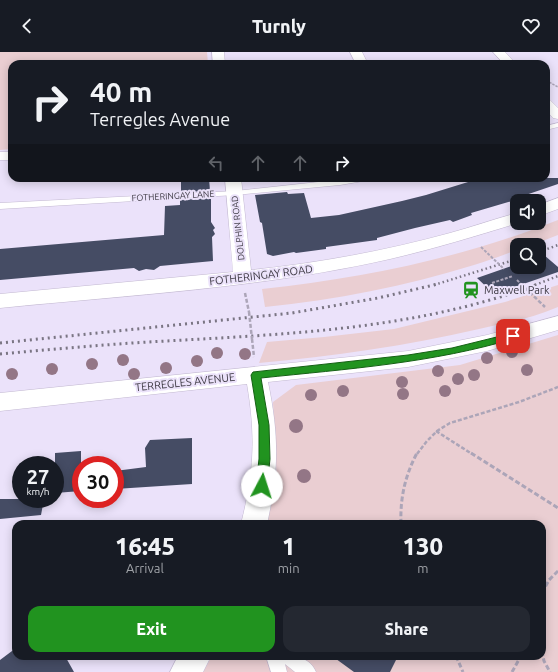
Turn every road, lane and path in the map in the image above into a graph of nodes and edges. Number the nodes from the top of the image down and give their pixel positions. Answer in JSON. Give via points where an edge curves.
{"nodes":[{"id":1,"x":499,"y":52,"type":"edge"},
{"id":2,"x":506,"y":60,"type":"edge"},
{"id":3,"x":550,"y":104,"type":"edge"},
{"id":4,"x":558,"y":115,"type":"edge"},
{"id":5,"x":346,"y":182,"type":"edge"},
{"id":6,"x":234,"y":186,"type":"edge"},
{"id":7,"x":558,"y":203,"type":"edge"},
{"id":8,"x":0,"y":206,"type":"edge"},
{"id":9,"x":546,"y":208,"type":"edge"},
{"id":10,"x":510,"y":220,"type":"edge"},
{"id":11,"x":481,"y":247,"type":"dead end"},
{"id":12,"x":504,"y":269,"type":"dead end"},
{"id":13,"x":512,"y":276,"type":"dead end"},
{"id":14,"x":243,"y":278,"type":"junction"},
{"id":15,"x":517,"y":280,"type":"dead end"},
{"id":16,"x":492,"y":283,"type":"dead end"},
{"id":17,"x":0,"y":301,"type":"edge"},
{"id":18,"x":249,"y":312,"type":"dead end"},
{"id":19,"x":552,"y":315,"type":"edge"},
{"id":20,"x":252,"y":339,"type":"dead end"},
{"id":21,"x":256,"y":375,"type":"junction"},
{"id":22,"x":558,"y":387,"type":"edge"},
{"id":23,"x":0,"y":402,"type":"edge"},
{"id":24,"x":436,"y":431,"type":"junction"},
{"id":25,"x":558,"y":508,"type":"edge"},
{"id":26,"x":255,"y":520,"type":"edge"},
{"id":27,"x":401,"y":520,"type":"edge"},
{"id":28,"x":558,"y":571,"type":"edge"},
{"id":29,"x":546,"y":586,"type":"edge"},
{"id":30,"x":193,"y":660,"type":"edge"},
{"id":31,"x":275,"y":660,"type":"edge"},
{"id":32,"x":292,"y":660,"type":"edge"},
{"id":33,"x":458,"y":660,"type":"edge"},
{"id":34,"x":519,"y":660,"type":"edge"},
{"id":35,"x":544,"y":660,"type":"edge"},
{"id":36,"x":185,"y":672,"type":"edge"},
{"id":37,"x":279,"y":672,"type":"edge"},
{"id":38,"x":308,"y":672,"type":"edge"},
{"id":39,"x":463,"y":672,"type":"edge"},
{"id":40,"x":512,"y":672,"type":"edge"},
{"id":41,"x":550,"y":672,"type":"edge"}],
"edges":[{"from":1,"to":2,"type":"street"},
{"from":3,"to":4,"type":"street"},
{"from":5,"to":6,"type":"lane","name":"FOTHERINGAY LANE"},
{"from":6,"to":8,"type":"lane","name":"FOTHERINGAY LANE"},
{"from":6,"to":14,"type":"street","name":"DOLPHIN ROAD"},
{"from":7,"to":9,"type":"street"},
{"from":10,"to":14,"type":"street","name":"FOTHERINGAY ROAD","via":[[469,235],[397,253],[336,265]]},
{"from":11,"to":12,"type":"path","bridge":true},
{"from":13,"to":16,"type":"path"},
{"from":14,"to":17,"type":"street","name":"FOTHERINGAY ROAD"},
{"from":15,"to":19,"type":"path","bridge":true},
{"from":18,"to":20,"type":"path","bridge":true},
{"from":19,"to":21,"type":"street","name":"TERREGLES AVENUE","via":[[487,343],[408,359]]},
{"from":21,"to":23,"type":"street","name":"TERREGLES AVENUE"},
{"from":21,"to":26,"type":"street","via":[[264,425],[264,459],[260,500]]},
{"from":22,"to":24,"type":"path","via":[[520,402],[451,422]]},
{"from":24,"to":25,"type":"path"},
{"from":24,"to":27,"type":"path","via":[[420,448],[409,467],[403,486]]},
{"from":28,"to":29,"type":"path"},
{"from":30,"to":36,"type":"street"},
{"from":31,"to":37,"type":"lane"},
{"from":32,"to":38,"type":"lane"},
{"from":33,"to":39,"type":"path"},
{"from":34,"to":40,"type":"path"},
{"from":35,"to":41,"type":"path"}]}
